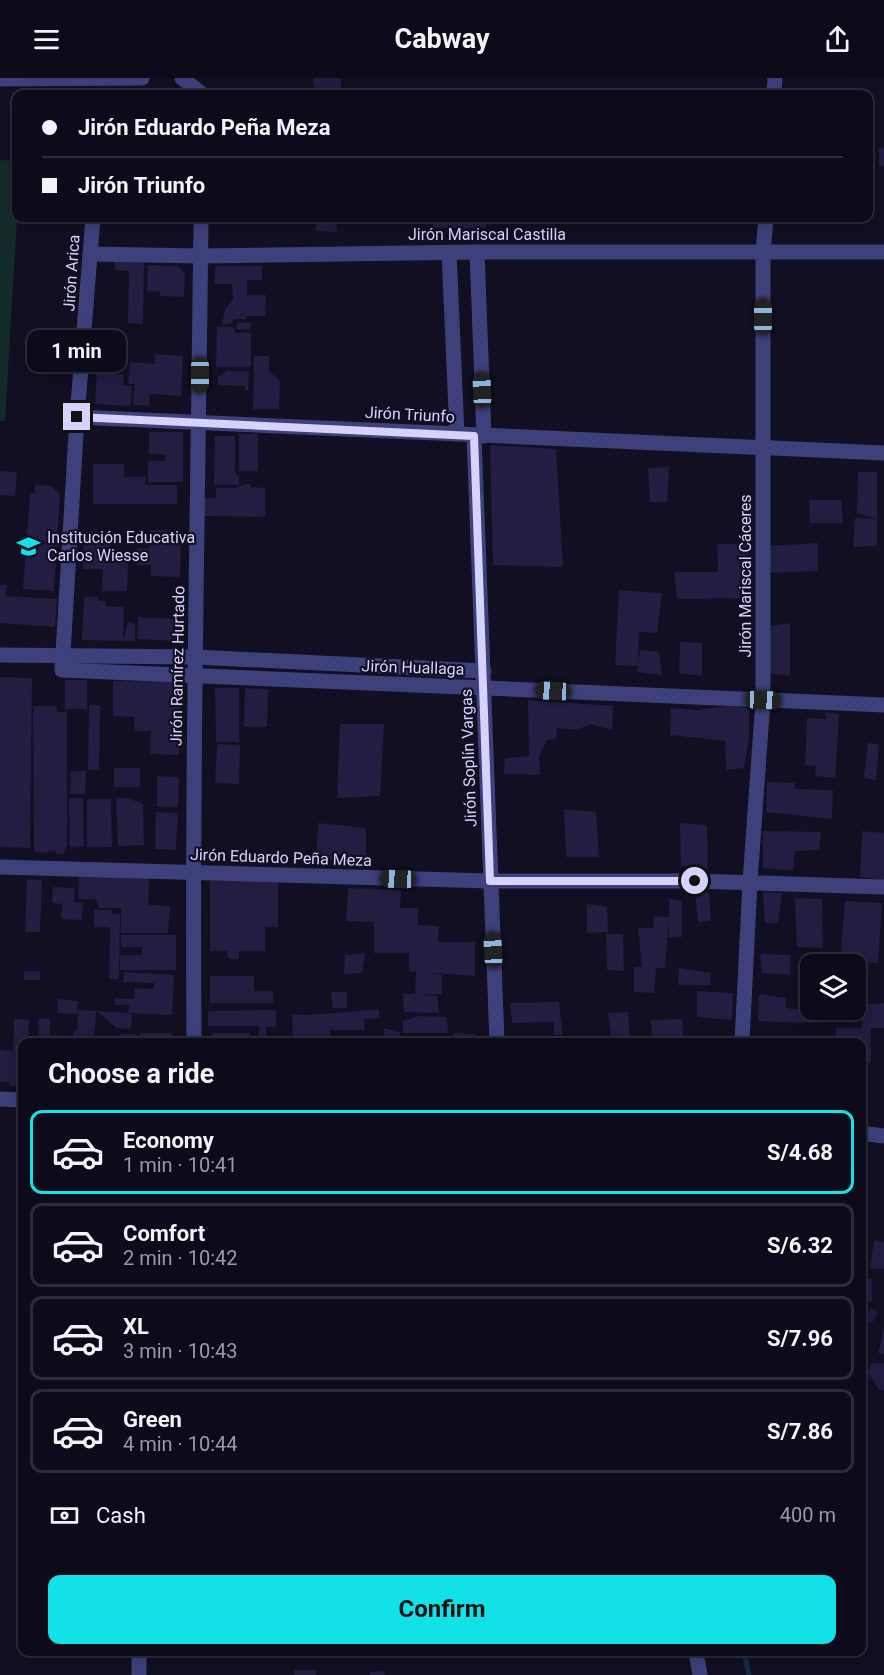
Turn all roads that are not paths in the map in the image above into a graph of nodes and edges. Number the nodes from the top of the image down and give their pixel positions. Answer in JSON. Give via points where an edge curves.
{"nodes":[{"id":1,"x":95,"y":78,"type":"edge"},
{"id":2,"x":142,"y":78,"type":"edge"},
{"id":3,"x":182,"y":78,"type":"edge"},
{"id":4,"x":0,"y":79,"type":"edge"},
{"id":5,"x":198,"y":90,"type":"edge"},
{"id":6,"x":93,"y":222,"type":"edge"},
{"id":7,"x":201,"y":222,"type":"edge"},
{"id":8,"x":766,"y":222,"type":"edge"},
{"id":9,"x":449,"y":252,"type":"junction"},
{"id":10,"x":477,"y":252,"type":"junction"},
{"id":11,"x":763,"y":252,"type":"junction"},
{"id":12,"x":884,"y":252,"type":"edge"},
{"id":13,"x":91,"y":254,"type":"junction"},
{"id":14,"x":200,"y":256,"type":"junction"},
{"id":15,"x":77,"y":417,"type":"junction"},
{"id":16,"x":200,"y":422,"type":"junction"},
{"id":17,"x":457,"y":435,"type":"junction"},
{"id":18,"x":479,"y":436,"type":"junction"},
{"id":19,"x":763,"y":448,"type":"junction"},
{"id":20,"x":884,"y":453,"type":"edge"},
{"id":21,"x":0,"y":655,"type":"edge"},
{"id":22,"x":64,"y":655,"type":"junction"},
{"id":23,"x":195,"y":657,"type":"junction"},
{"id":24,"x":484,"y":671,"type":"junction"},
{"id":25,"x":195,"y":677,"type":"junction"},
{"id":26,"x":484,"y":687,"type":"junction"},
{"id":27,"x":763,"y":700,"type":"junction"},
{"id":28,"x":884,"y":705,"type":"edge"},
{"id":29,"x":0,"y":867,"type":"edge"},
{"id":30,"x":193,"y":873,"type":"junction"},
{"id":31,"x":490,"y":881,"type":"junction"},
{"id":32,"x":750,"y":882,"type":"junction"},
{"id":33,"x":884,"y":887,"type":"edge"},
{"id":34,"x":194,"y":1038,"type":"edge"},
{"id":35,"x":497,"y":1038,"type":"edge"},
{"id":36,"x":742,"y":1038,"type":"edge"},
{"id":37,"x":0,"y":1099,"type":"edge"},
{"id":38,"x":18,"y":1100,"type":"edge"},
{"id":39,"x":866,"y":1134,"type":"edge"},
{"id":40,"x":884,"y":1136,"type":"edge"},
{"id":41,"x":139,"y":1656,"type":"edge"},
{"id":42,"x":697,"y":1656,"type":"edge"},
{"id":43,"x":139,"y":1675,"type":"edge"},
{"id":44,"x":700,"y":1675,"type":"edge"}],
"edges":[{"from":1,"to":2,"type":"street"},
{"from":1,"to":4,"type":"street"},
{"from":3,"to":5,"type":"street"},
{"from":6,"to":13,"type":"street","name":"Jirón Arica"},
{"from":7,"to":14,"type":"street","name":"Jirón Ramírez Hurtado"},
{"from":8,"to":11,"type":"street","name":"Jirón Mariscal Cáceres"},
{"from":9,"to":10,"type":"street","name":"Jirón Mariscal Castilla"},
{"from":9,"to":14,"type":"street","name":"Jirón Mariscal Castilla"},
{"from":9,"to":17,"type":"street"},
{"from":10,"to":11,"type":"street","name":"Jirón Mariscal Castilla"},
{"from":10,"to":18,"type":"street","name":"Jirón Soplín Vargas"},
{"from":11,"to":12,"type":"street","name":"Jirón Mariscal Castilla"},
{"from":11,"to":19,"type":"street","name":"Jirón Mariscal Cáceres"},
{"from":13,"to":14,"type":"street","name":"Jirón Mariscal Castilla"},
{"from":13,"to":15,"type":"street","name":"Jirón Arica"},
{"from":14,"to":16,"type":"street","name":"Jirón Ramírez Hurtado"},
{"from":15,"to":16,"type":"street","name":"Jirón Triunfo"},
{"from":15,"to":22,"type":"street","name":"Jirón Arica"},
{"from":16,"to":17,"type":"street","name":"Jirón Triunfo"},
{"from":16,"to":23,"type":"street","name":"Jirón Ramírez Hurtado"},
{"from":17,"to":18,"type":"street","name":"Jirón Triunfo"},
{"from":18,"to":19,"type":"street","name":"Jirón Triunfo"},
{"from":18,"to":24,"type":"street","name":"Jirón Soplín Vargas"},
{"from":19,"to":20,"type":"street","name":"Jirón Triunfo"},
{"from":19,"to":27,"type":"street","name":"Jirón Mariscal Cáceres"},
{"from":21,"to":22,"type":"street","name":"Jirón Huallaga"},
{"from":22,"to":23,"type":"street","name":"Jirón Huallaga"},
{"from":22,"to":25,"type":"street","name":"Jirón Huallaga","via":[[62,670]]},
{"from":23,"to":24,"type":"street","name":"Jirón Huallaga"},
{"from":23,"to":25,"type":"street","name":"Jirón Ramírez Hurtado"},
{"from":24,"to":26,"type":"street","name":"Jirón Soplín Vargas"},
{"from":25,"to":26,"type":"street","name":"Jirón Huallaga"},
{"from":25,"to":30,"type":"street","name":"Jirón Ramírez Hurtado"},
{"from":26,"to":27,"type":"street","name":"Jirón Huallaga"},
{"from":26,"to":31,"type":"street","name":"Jirón Soplín Vargas"},
{"from":27,"to":28,"type":"street","name":"Jirón Huallaga"},
{"from":27,"to":32,"type":"street","name":"Jirón Mariscal Cáceres"},
{"from":29,"to":30,"type":"street","name":"Jirón Eduardo Peña Meza"},
{"from":30,"to":31,"type":"street","name":"Jirón Eduardo Peña Meza"},
{"from":30,"to":34,"type":"street","name":"Jirón Ramírez Hurtado"},
{"from":31,"to":32,"type":"street","name":"Jirón Eduardo Peña Meza"},
{"from":31,"to":35,"type":"street","name":"Jirón Soplín Vargas"},
{"from":32,"to":33,"type":"street","name":"Jirón Eduardo Peña Meza"},
{"from":32,"to":36,"type":"street","name":"Jirón Mariscal Cáceres"},
{"from":37,"to":38,"type":"street"},
{"from":39,"to":40,"type":"street"},
{"from":41,"to":43,"type":"street"},
{"from":42,"to":44,"type":"street"}]}
